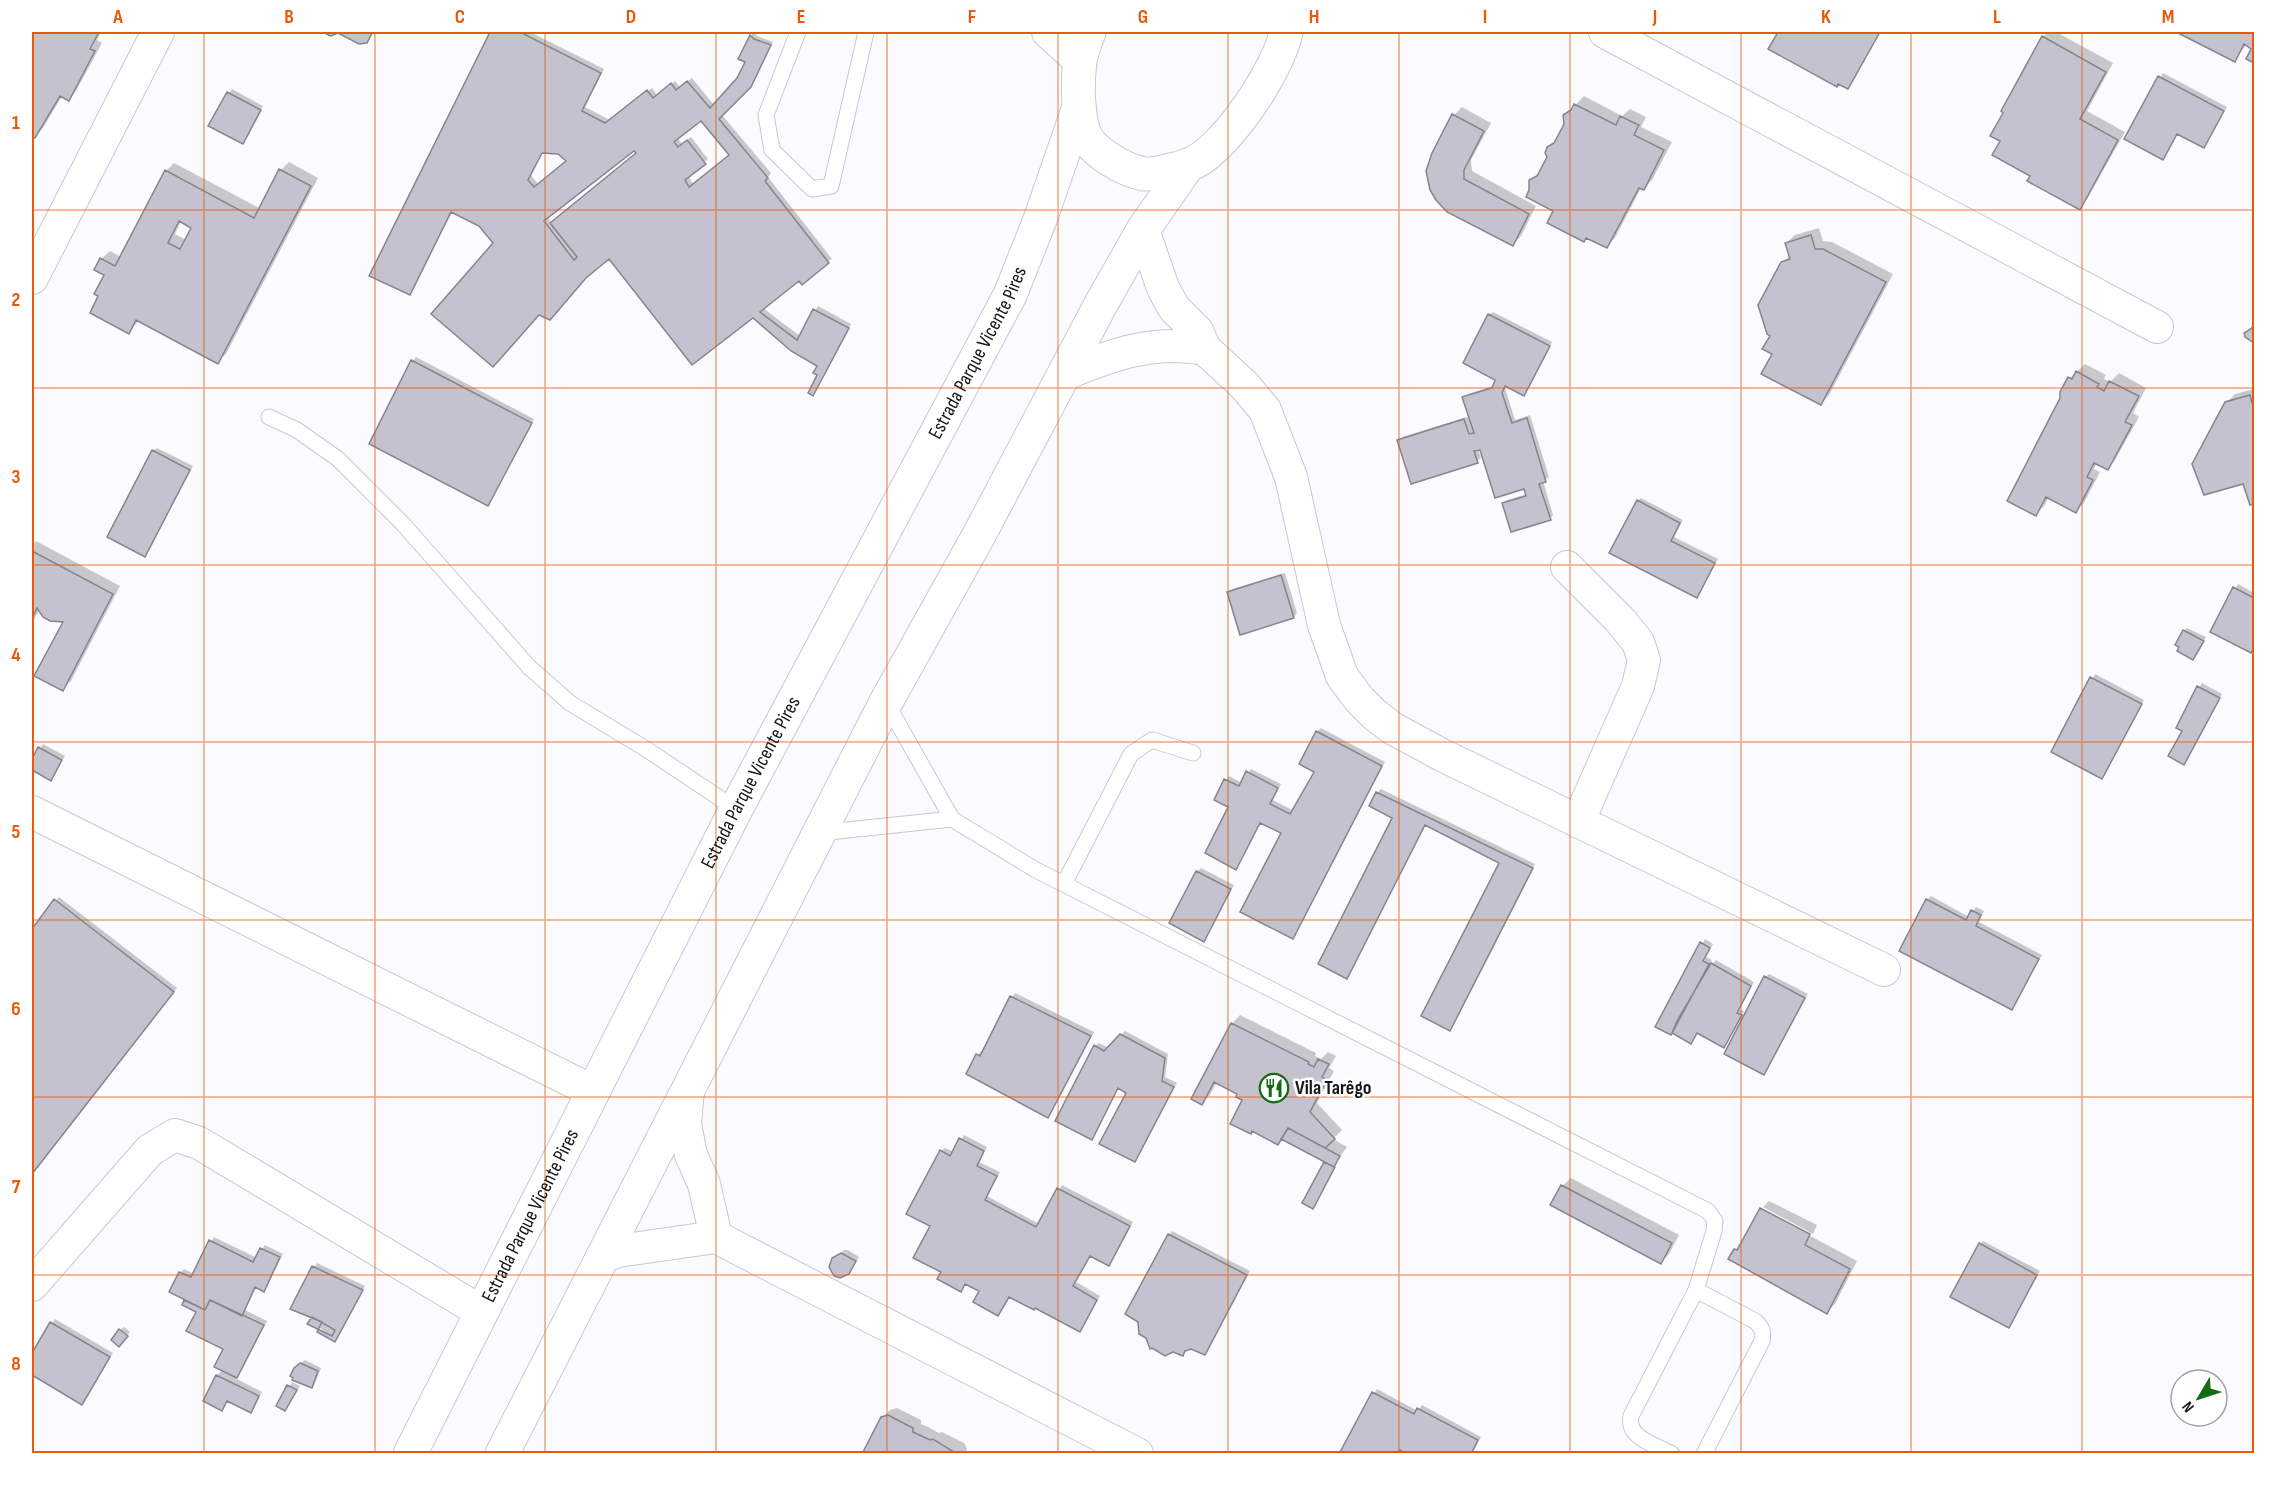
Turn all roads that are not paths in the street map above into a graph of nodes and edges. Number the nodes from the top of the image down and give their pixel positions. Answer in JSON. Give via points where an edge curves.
{"nodes":[{"id":1,"x":158,"y":32,"type":"edge"},
{"id":2,"x":798,"y":32,"type":"edge"},
{"id":3,"x":866,"y":32,"type":"edge"},
{"id":4,"x":1048,"y":32,"type":"edge"},
{"id":5,"x":1286,"y":32,"type":"edge"},
{"id":6,"x":1605,"y":32,"type":"edge"},
{"id":7,"x":1084,"y":46,"type":"edge"},
{"id":8,"x":1079,"y":106,"type":"junction"},
{"id":9,"x":1188,"y":165,"type":"junction"},
{"id":10,"x":1143,"y":230,"type":"junction"},
{"id":11,"x":32,"y":278,"type":"edge"},
{"id":12,"x":2157,"y":327,"type":"dead end"},
{"id":13,"x":1205,"y":349,"type":"junction"},
{"id":14,"x":1065,"y":374,"type":"junction"},
{"id":15,"x":269,"y":417,"type":"dead end"},
{"id":16,"x":1567,"y":567,"type":"dead end"},
{"id":17,"x":886,"y":702,"type":"junction"},
{"id":18,"x":1193,"y":753,"type":"dead end"},
{"id":19,"x":736,"y":809,"type":"junction"},
{"id":20,"x":32,"y":812,"type":"edge"},
{"id":21,"x":952,"y":819,"type":"junction"},
{"id":22,"x":1578,"y":822,"type":"junction"},
{"id":23,"x":819,"y":833,"type":"junction"},
{"id":24,"x":1064,"y":884,"type":"junction"},
{"id":25,"x":1884,"y":970,"type":"dead end"},
{"id":26,"x":688,"y":1090,"type":"junction"},
{"id":27,"x":592,"y":1091,"type":"junction"},
{"id":28,"x":716,"y":1237,"type":"junction"},
{"id":29,"x":602,"y":1257,"type":"junction"},
{"id":30,"x":32,"y":1285,"type":"edge"},
{"id":31,"x":1696,"y":1290,"type":"junction"},
{"id":32,"x":480,"y":1311,"type":"junction"},
{"id":33,"x":410,"y":1454,"type":"edge"},
{"id":34,"x":502,"y":1454,"type":"edge"},
{"id":35,"x":1137,"y":1454,"type":"edge"},
{"id":36,"x":1672,"y":1454,"type":"edge"},
{"id":37,"x":1704,"y":1454,"type":"edge"}],
"edges":[{"from":1,"to":11,"type":"street"},
{"from":2,"to":3,"type":"lane","via":[[766,115],[771,150],[812,189],[831,186]]},
{"from":4,"to":7,"type":"street"},
{"from":5,"to":9,"type":"main road","via":[[1260,92],[1203,158]]},
{"from":6,"to":12,"type":"street"},
{"from":7,"to":8,"type":"main road"},
{"from":8,"to":9,"type":"main road","via":[[1084,133],[1097,150],[1121,167],[1146,174]]},
{"from":8,"to":19,"type":"main road","name":"Estrada Parque Vicente Pires","via":[[1010,295]]},
{"from":9,"to":10,"type":"main road"},
{"from":10,"to":13,"type":"street","via":[[1163,288],[1174,308],[1197,331]]},
{"from":10,"to":14,"type":"main road"},
{"from":13,"to":14,"type":"street","via":[[1155,346],[1103,358]]},
{"from":13,"to":22,"type":"street","via":[[1265,410],[1291,477],[1324,625],[1342,676],[1359,699],[1402,733]]},
{"from":14,"to":17,"type":"main road"},
{"from":15,"to":19,"type":"lane","via":[[297,430],[338,459],[403,524],[529,667],[570,703]]},
{"from":16,"to":22,"type":"street","via":[[1619,619],[1638,642],[1644,660],[1638,686]]},
{"from":17,"to":21,"type":"lane"},
{"from":17,"to":23,"type":"main road"},
{"from":18,"to":24,"type":"lane","via":[[1152,740],[1131,754]]},
{"from":19,"to":27,"type":"main road","name":"Estrada Parque Vicente Pires"},
{"from":20,"to":27,"type":"street"},
{"from":21,"to":23,"type":"lane"},
{"from":21,"to":24,"type":"lane"},
{"from":22,"to":25,"type":"street"},
{"from":23,"to":26,"type":"main road"},
{"from":24,"to":31,"type":"lane","via":[[1708,1211],[1715,1221],[1714,1232]]},
{"from":26,"to":28,"type":"street","via":[[685,1124]]},
{"from":26,"to":29,"type":"main road"},
{"from":27,"to":32,"type":"main road","name":"Estrada Parque Vicente Pires"},
{"from":28,"to":29,"type":"street","via":[[618,1251]]},
{"from":28,"to":35,"type":"street"},
{"from":29,"to":34,"type":"main road"},
{"from":30,"to":32,"type":"street","via":[[150,1150],[175,1135],[199,1143]]},
{"from":31,"to":36,"type":"lane","via":[[1631,1416],[1632,1430],[1638,1436]]},
{"from":31,"to":37,"type":"lane","via":[[1755,1321],[1763,1333]]},
{"from":32,"to":33,"type":"main road","name":"Estrada Parque Vicente Pires"}]}
